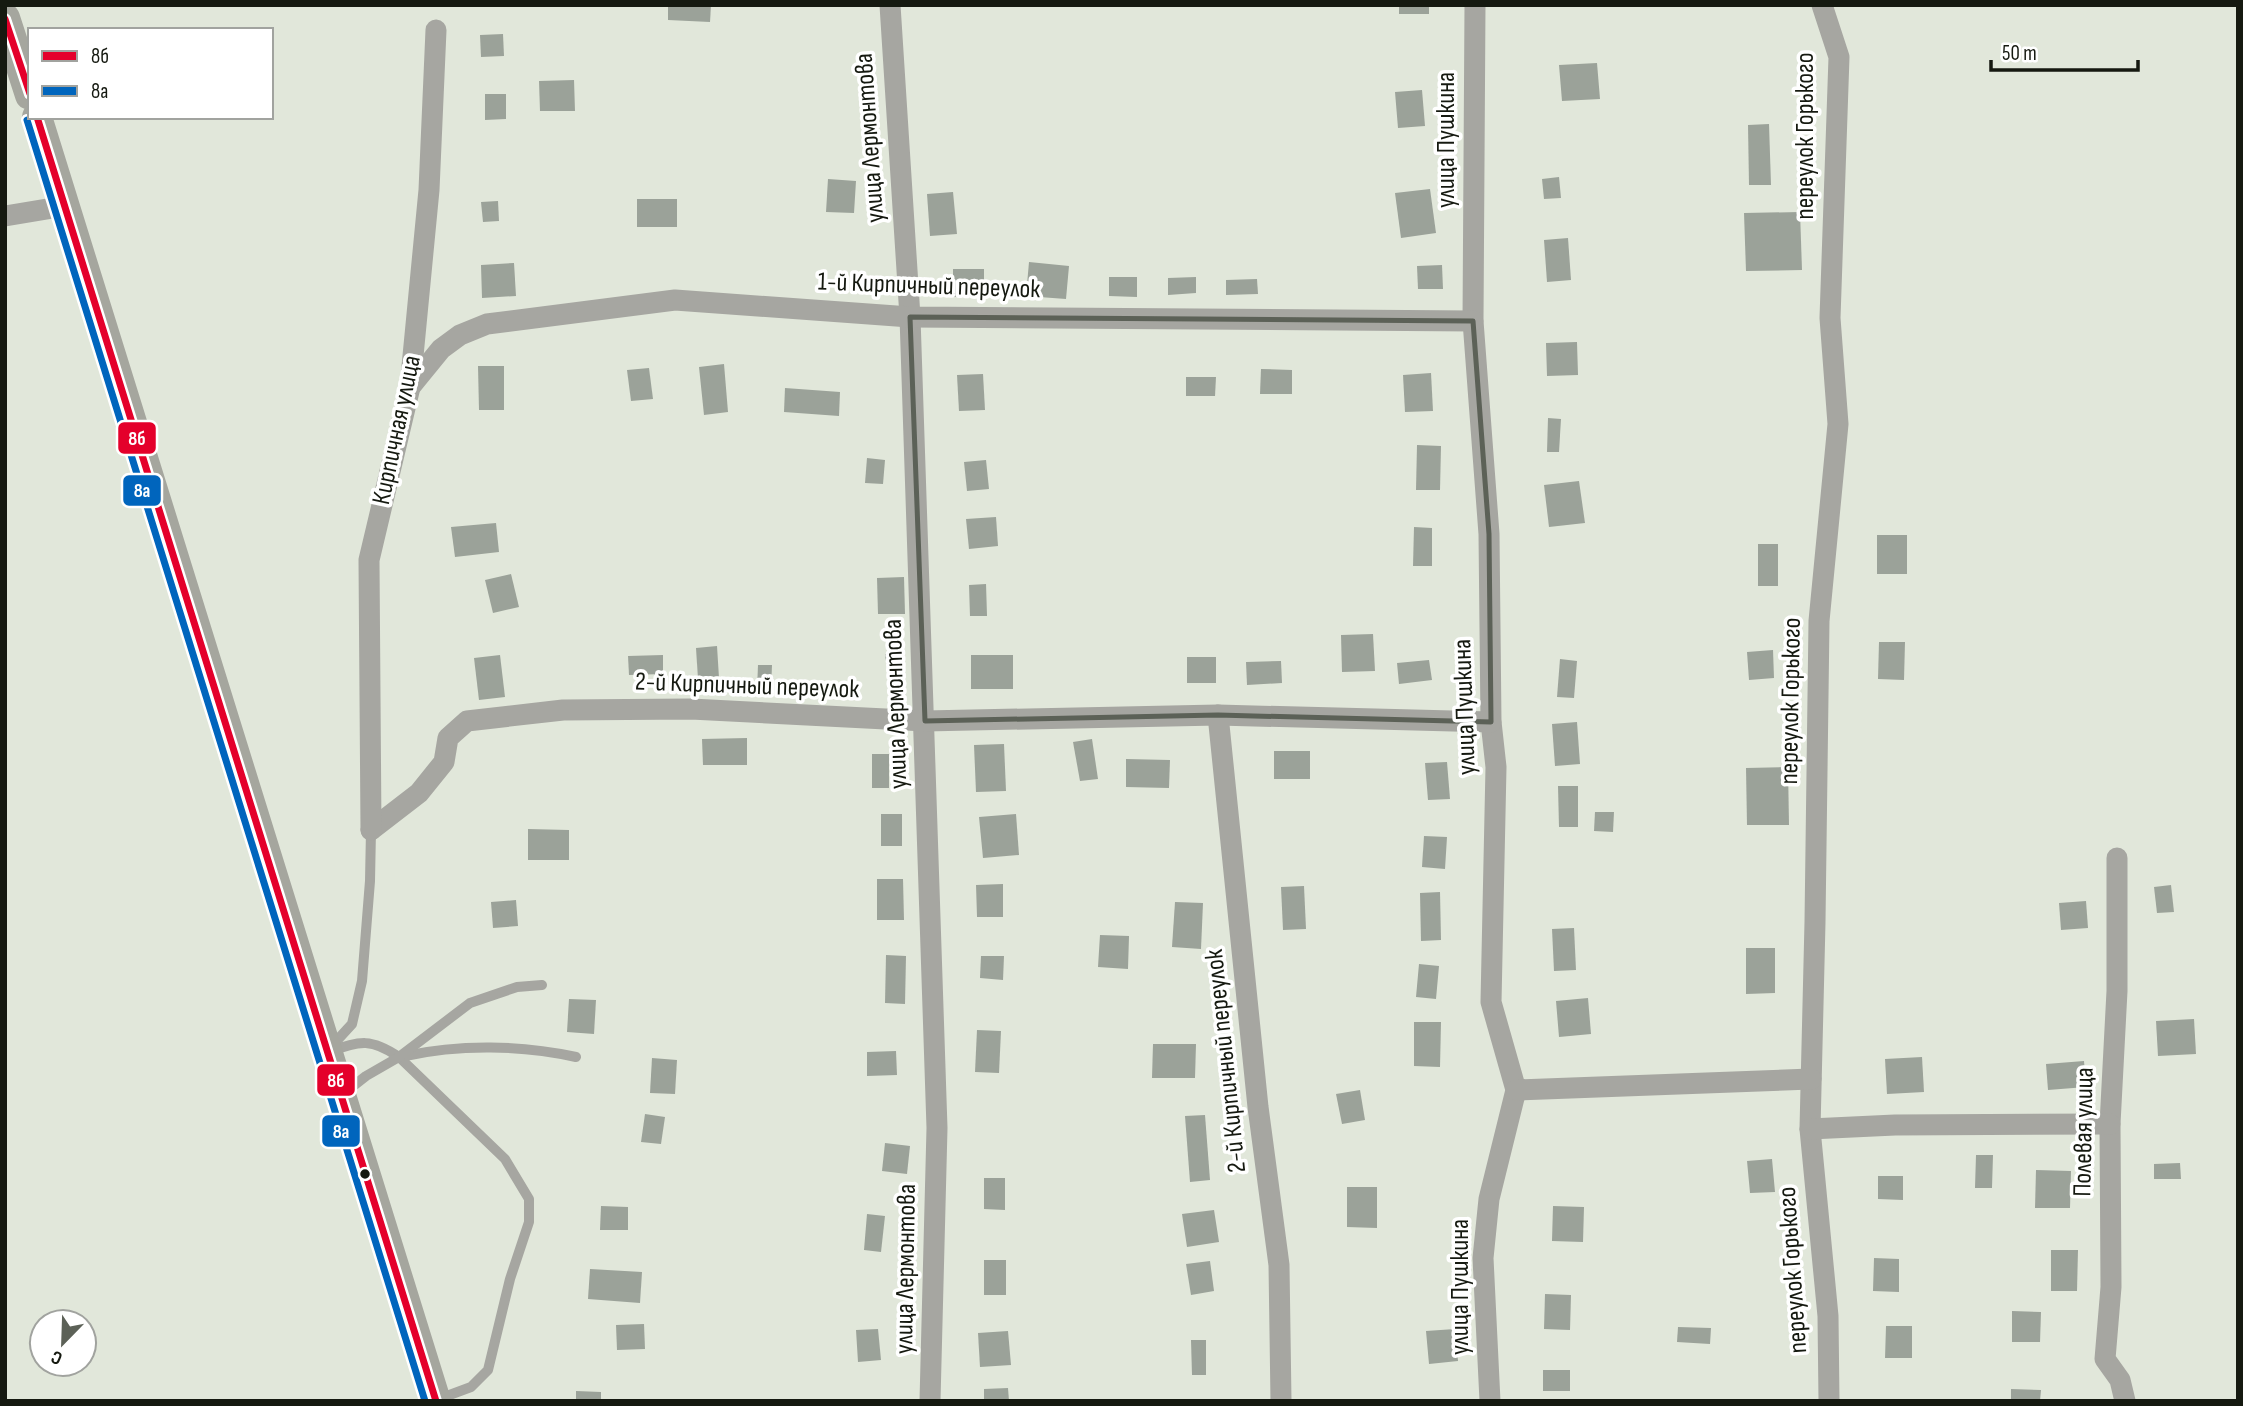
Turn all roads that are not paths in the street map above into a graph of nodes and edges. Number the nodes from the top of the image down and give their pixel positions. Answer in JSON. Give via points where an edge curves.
{"nodes":[{"id":1,"x":890,"y":5,"type":"edge"},
{"id":2,"x":1475,"y":5,"type":"edge"},
{"id":3,"x":1822,"y":5,"type":"edge"},
{"id":4,"x":5,"y":18,"type":"edge"},
{"id":5,"x":436,"y":30,"type":"dead end"},
{"id":6,"x":28,"y":89,"type":"edge"},
{"id":7,"x":38,"y":119,"type":"edge"},
{"id":8,"x":65,"y":206,"type":"junction"},
{"id":9,"x":5,"y":216,"type":"edge"},
{"id":10,"x":910,"y":317,"type":"junction"},
{"id":11,"x":1473,"y":321,"type":"junction"},
{"id":12,"x":410,"y":387,"type":"junction"},
{"id":13,"x":1218,"y":715,"type":"junction"},
{"id":14,"x":925,"y":721,"type":"junction"},
{"id":15,"x":1491,"y":722,"type":"junction"},
{"id":16,"x":372,"y":830,"type":"junction"},
{"id":17,"x":2117,"y":858,"type":"dead end"},
{"id":18,"x":542,"y":985,"type":"dead end"},
{"id":19,"x":327,"y":1052,"type":"junction"},
{"id":20,"x":576,"y":1057,"type":"dead end"},
{"id":21,"x":399,"y":1058,"type":"junction"},
{"id":22,"x":1811,"y":1079,"type":"junction"},
{"id":23,"x":1516,"y":1090,"type":"junction"},
{"id":24,"x":341,"y":1096,"type":"junction"},
{"id":25,"x":2110,"y":1124,"type":"junction"},
{"id":26,"x":1810,"y":1129,"type":"junction"},
{"id":27,"x":436,"y":1400,"type":"edge"},
{"id":28,"x":930,"y":1401,"type":"edge"},
{"id":29,"x":1281,"y":1401,"type":"edge"},
{"id":30,"x":1490,"y":1401,"type":"edge"},
{"id":31,"x":1829,"y":1401,"type":"edge"},
{"id":32,"x":2125,"y":1401,"type":"edge"}],
"edges":[{"from":1,"to":10,"type":"street","name":"улица Лермонтова"},
{"from":2,"to":11,"type":"street","name":"улица Пушкина"},
{"from":3,"to":22,"type":"street","name":"переулок Горького","via":[[1839,57],[1830,318],[1838,424],[1819,621]]},
{"from":4,"to":6,"type":"street"},
{"from":5,"to":12,"type":"street","name":"Кирпичная улица","via":[[429,190]]},
{"from":7,"to":8,"type":"street"},
{"from":8,"to":9,"type":"street"},
{"from":8,"to":19,"type":"street"},
{"from":10,"to":11,"type":"street","name":"1-й Кирпичный переулок"},
{"from":10,"to":12,"type":"street","name":"1-й Кирпичный переулок","via":[[675,300],[487,324],[442,349]]},
{"from":10,"to":14,"type":"street","name":"улица Лермонтова"},
{"from":11,"to":15,"type":"street","name":"улица Пушкина","via":[[1489,534]]},
{"from":12,"to":16,"type":"street","name":"Кирпичная улица","via":[[369,561]]},
{"from":13,"to":14,"type":"street","name":"2-й Кирпичный переулок"},
{"from":13,"to":15,"type":"street","name":"2-й Кирпичный переулок"},
{"from":13,"to":29,"type":"street","name":"2-й Кирпичный переулок","via":[[1279,1265]]},
{"from":14,"to":16,"type":"street","name":"2-й Кирпичный переулок","via":[[666,709],[563,710],[467,721],[448,738],[443,761],[419,793]]},
{"from":14,"to":28,"type":"street","name":"улица Лермонтова","via":[[937,1128]]},
{"from":15,"to":23,"type":"street","name":"улица Пушкина","via":[[1496,767],[1491,1002]]},
{"from":16,"to":19,"type":"lane","via":[[362,981],[352,1024]]},
{"from":17,"to":25,"type":"street","name":"Полевая улица"},
{"from":18,"to":21,"type":"lane","via":[[470,1003]]},
{"from":19,"to":21,"type":"lane","via":[[360,1042],[383,1047]]},
{"from":19,"to":24,"type":"street"},
{"from":20,"to":21,"type":"lane","via":[[517,1047],[434,1050]]},
{"from":21,"to":24,"type":"lane"},
{"from":21,"to":27,"type":"lane","via":[[505,1159],[529,1199],[529,1222],[488,1370],[471,1387]]},
{"from":22,"to":23,"type":"street"},
{"from":22,"to":26,"type":"street","name":"переулок Горького"},
{"from":23,"to":30,"type":"street","name":"улица Пушкина","via":[[1489,1199],[1483,1258]]},
{"from":24,"to":27,"type":"street"},
{"from":25,"to":26,"type":"street"},
{"from":25,"to":32,"type":"street","name":"Полевая улица","via":[[2111,1287],[2105,1359],[2120,1380]]},
{"from":26,"to":31,"type":"street","name":"переулок Горького","via":[[1828,1316]]}]}
